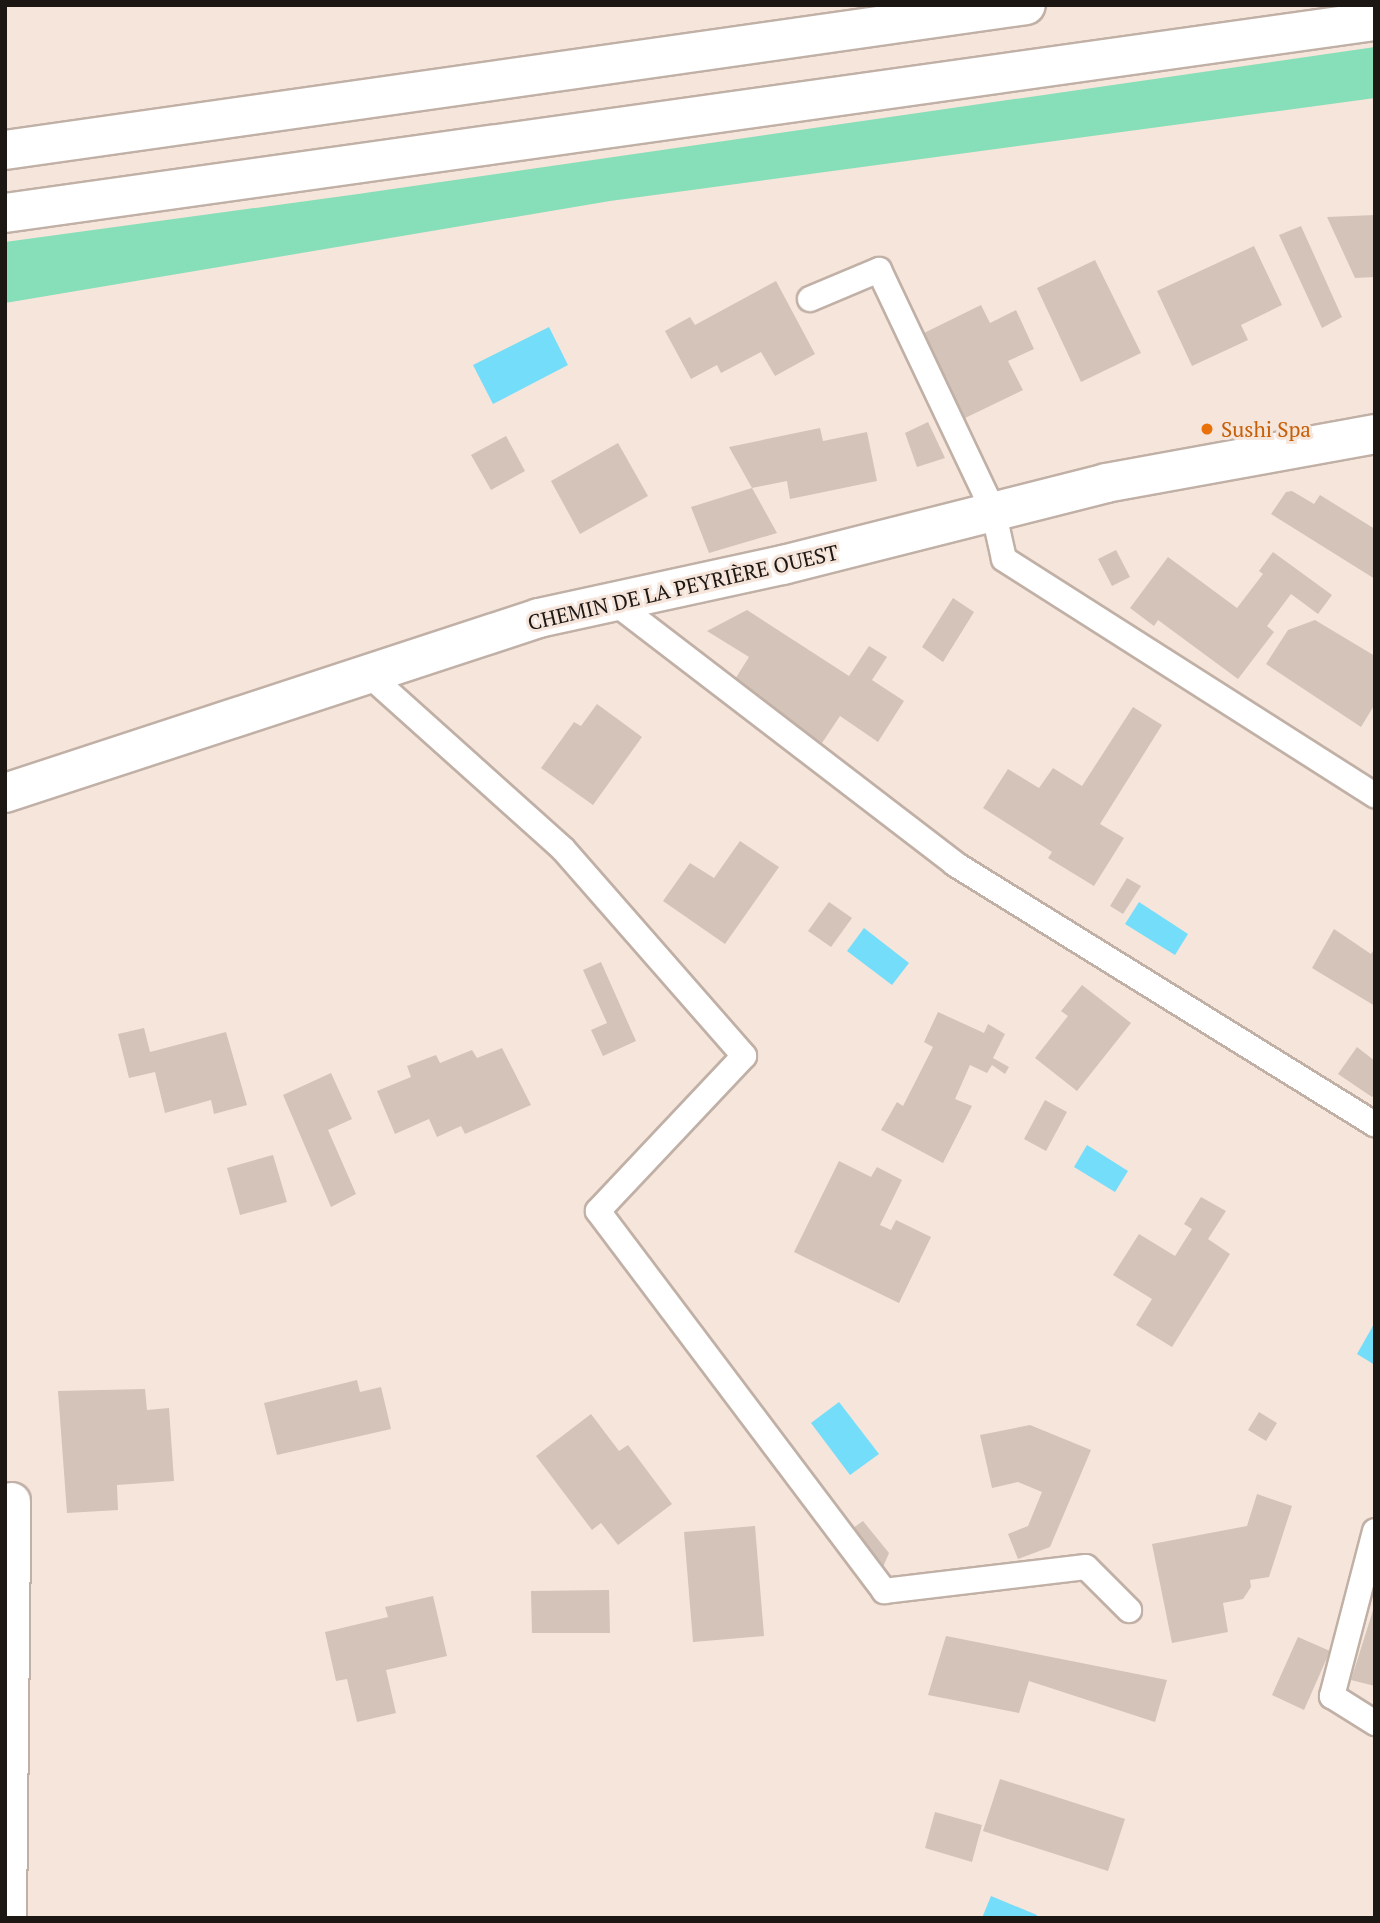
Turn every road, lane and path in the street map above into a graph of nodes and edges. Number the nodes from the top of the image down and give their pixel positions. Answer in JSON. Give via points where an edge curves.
{"nodes":[{"id":1,"x":1026,"y":5,"type":"edge"},
{"id":2,"x":1375,"y":21,"type":"edge"},
{"id":3,"x":5,"y":150,"type":"edge"},
{"id":4,"x":5,"y":214,"type":"edge"},
{"id":5,"x":810,"y":299,"type":"dead end"},
{"id":6,"x":1375,"y":434,"type":"edge"},
{"id":7,"x":993,"y":510,"type":"junction"},
{"id":8,"x":614,"y":602,"type":"junction"},
{"id":9,"x":368,"y":674,"type":"junction"},
{"id":10,"x":5,"y":793,"type":"edge"},
{"id":11,"x":1375,"y":794,"type":"edge"},
{"id":12,"x":1375,"y":1124,"type":"edge"},
{"id":13,"x":11,"y":1502,"type":"dead end"},
{"id":14,"x":1375,"y":1531,"type":"edge"},
{"id":15,"x":1129,"y":1610,"type":"dead end"},
{"id":16,"x":1375,"y":1723,"type":"edge"},
{"id":17,"x":7,"y":1918,"type":"edge"}],
"edges":[{"from":1,"to":3,"type":"main road"},
{"from":2,"to":4,"type":"main road"},
{"from":5,"to":7,"type":"lane","via":[[879,270]]},
{"from":6,"to":7,"type":"main road","name":"CHEMIN DE LA PEYRIÈRE OUEST","via":[[1106,483]]},
{"from":7,"to":8,"type":"main road","name":"CHEMIN DE LA PEYRIÈRE OUEST","via":[[783,565]]},
{"from":7,"to":11,"type":"lane","via":[[1004,559]]},
{"from":8,"to":9,"type":"main road","name":"CHEMIN DE LA PEYRIÈRE OUEST","via":[[539,618]]},
{"from":8,"to":12,"type":"lane","via":[[955,864]]},
{"from":9,"to":10,"type":"main road","name":"CHEMIN DE LA PEYRIÈRE OUEST"},
{"from":9,"to":15,"type":"lane","via":[[563,849],[744,1056],[598,1210],[884,1591],[1086,1567]]},
{"from":13,"to":17,"type":"main road"},
{"from":14,"to":16,"type":"lane","via":[[1332,1696]]}]}
